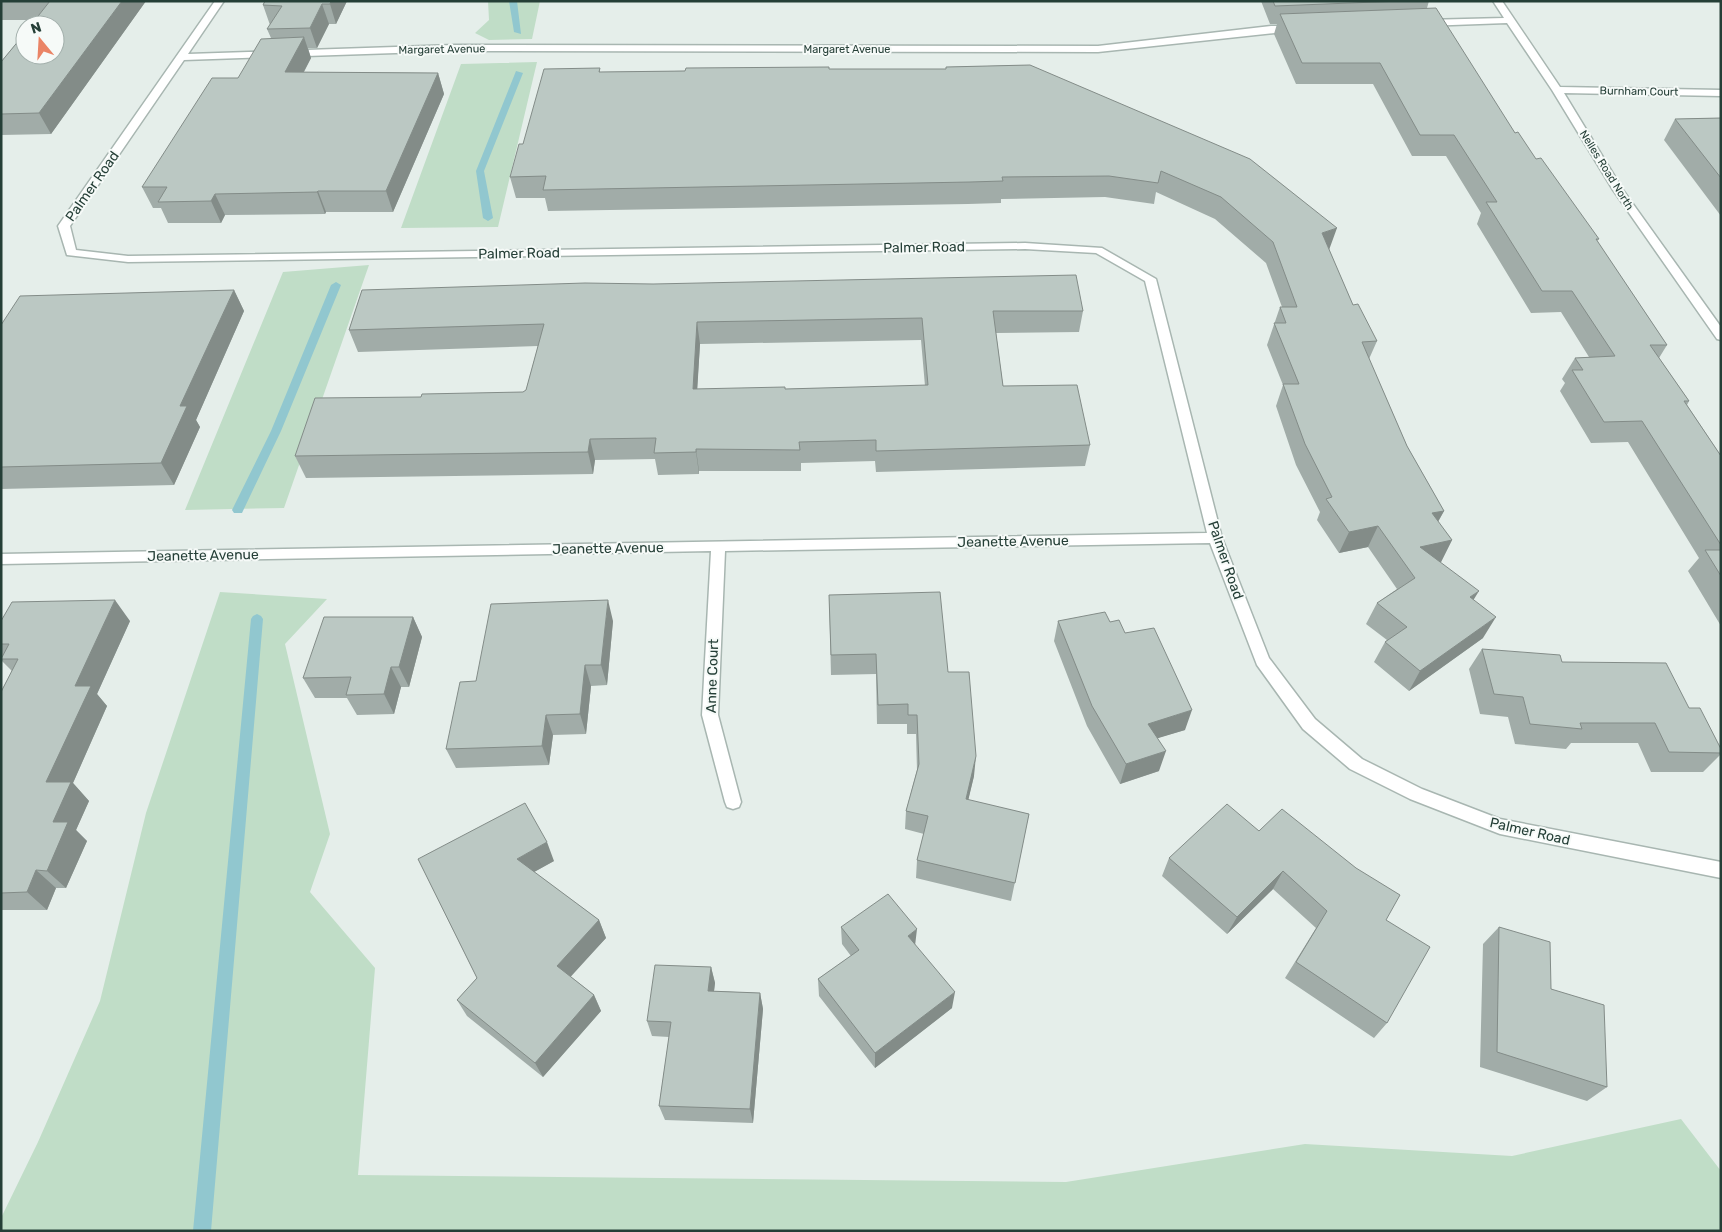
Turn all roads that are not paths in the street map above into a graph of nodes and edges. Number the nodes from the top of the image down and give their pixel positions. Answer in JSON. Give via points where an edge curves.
{"nodes":[{"id":1,"x":220,"y":1,"type":"edge"},
{"id":2,"x":1497,"y":1,"type":"edge"},
{"id":3,"x":1511,"y":20,"type":"junction"},
{"id":4,"x":1414,"y":23,"type":"edge"},
{"id":5,"x":1309,"y":27,"type":"edge"},
{"id":6,"x":182,"y":57,"type":"junction"},
{"id":7,"x":1557,"y":90,"type":"junction"},
{"id":8,"x":1721,"y":93,"type":"edge"},
{"id":9,"x":1721,"y":336,"type":"edge"},
{"id":10,"x":1216,"y":538,"type":"junction"},
{"id":11,"x":718,"y":546,"type":"junction"},
{"id":12,"x":1,"y":559,"type":"edge"},
{"id":13,"x":733,"y":802,"type":"dead end"},
{"id":14,"x":1721,"y":870,"type":"edge"}],
"edges":[{"from":1,"to":6,"type":"street","name":"Palmer Road"},
{"from":2,"to":3,"type":"street","name":"Nelles Road North"},
{"from":3,"to":4,"type":"street"},
{"from":3,"to":7,"type":"street","name":"Nelles Road North"},
{"from":5,"to":6,"type":"street","name":"Margaret Avenue","via":[[1098,49],[455,48]]},
{"from":6,"to":10,"type":"street","name":"Palmer Road","via":[[64,226],[71,253],[128,259],[1025,246],[1098,250],[1150,279]]},
{"from":7,"to":8,"type":"street","name":"Burnham Court"},
{"from":7,"to":9,"type":"street","name":"Nelles Road North","via":[[1618,190]]},
{"from":10,"to":11,"type":"street","name":"Jeanette Avenue"},
{"from":10,"to":14,"type":"street","name":"Palmer Road","via":[[1262,661],[1308,724],[1356,764],[1416,794],[1500,826]]},
{"from":11,"to":12,"type":"street","name":"Jeanette Avenue"},
{"from":11,"to":13,"type":"street","name":"Anne Court","via":[[710,715]]}]}
